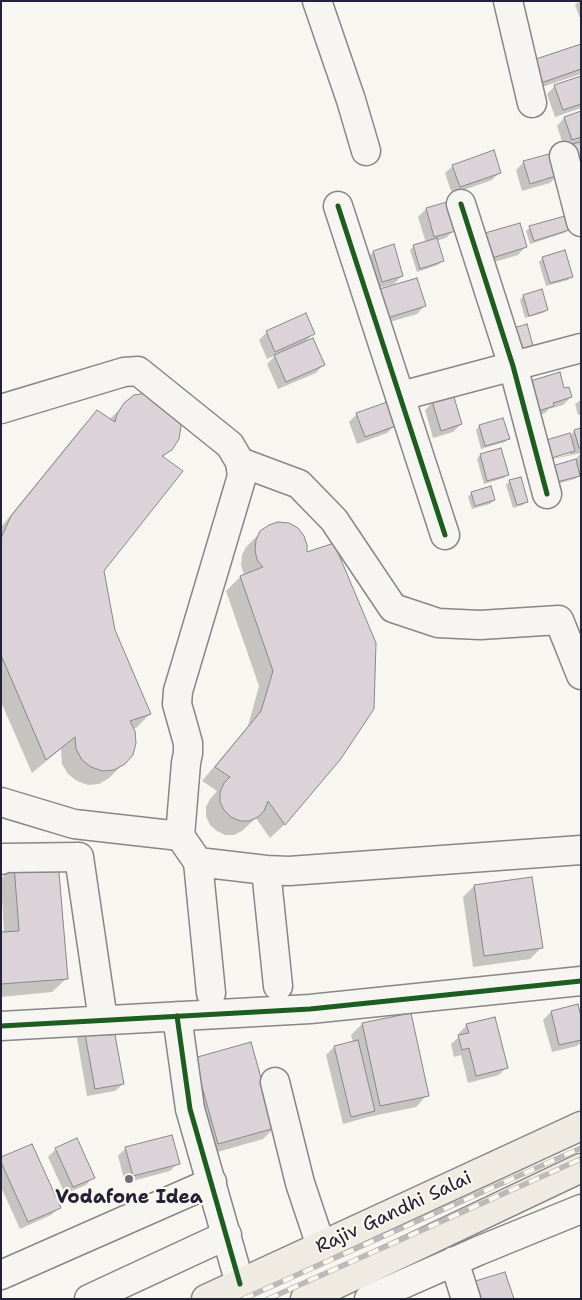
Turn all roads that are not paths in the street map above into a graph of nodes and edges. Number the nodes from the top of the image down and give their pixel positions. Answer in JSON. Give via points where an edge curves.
{"nodes":[{"id":1,"x":318,"y":1,"type":"edge"},
{"id":2,"x":508,"y":1,"type":"edge"},
{"id":3,"x":532,"y":103,"type":"dead end"},
{"id":4,"x":366,"y":151,"type":"dead end"},
{"id":5,"x":564,"y":156,"type":"dead end"},
{"id":6,"x":461,"y":204,"type":"dead end"},
{"id":7,"x":338,"y":206,"type":"dead end"},
{"id":8,"x":581,"y":222,"type":"edge"},
{"id":9,"x":581,"y":348,"type":"edge"},
{"id":10,"x":513,"y":366,"type":"junction"},
{"id":11,"x":401,"y":396,"type":"junction"},
{"id":12,"x":1,"y":409,"type":"edge"},
{"id":13,"x":240,"y":462,"type":"junction"},
{"id":14,"x":547,"y":494,"type":"dead end"},
{"id":15,"x":445,"y":535,"type":"dead end"},
{"id":16,"x":581,"y":675,"type":"edge"},
{"id":17,"x":1,"y":802,"type":"edge"},
{"id":18,"x":180,"y":836,"type":"junction"},
{"id":19,"x":580,"y":852,"type":"edge"},
{"id":20,"x":1,"y":860,"type":"edge"},
{"id":21,"x":198,"y":862,"type":"junction"},
{"id":22,"x":266,"y":870,"type":"junction"},
{"id":23,"x":581,"y":982,"type":"edge"},
{"id":24,"x":278,"y":986,"type":"dead end"},
{"id":25,"x":211,"y":993,"type":"dead end"},
{"id":26,"x":177,"y":1016,"type":"junction"},
{"id":27,"x":103,"y":1020,"type":"junction"},
{"id":28,"x":1,"y":1026,"type":"edge"},
{"id":29,"x":275,"y":1082,"type":"dead end"},
{"id":30,"x":581,"y":1126,"type":"edge"},
{"id":31,"x":581,"y":1168,"type":"edge"},
{"id":32,"x":212,"y":1182,"type":"junction"},
{"id":33,"x":581,"y":1209,"type":"edge"},
{"id":34,"x":464,"y":1223,"type":"junction"},
{"id":35,"x":227,"y":1235,"type":"junction"},
{"id":36,"x":321,"y":1246,"type":"junction"},
{"id":37,"x":466,"y":1256,"type":"junction"},
{"id":38,"x":1,"y":1275,"type":"edge"},
{"id":39,"x":240,"y":1284,"type":"junction"},
{"id":40,"x":373,"y":1298,"type":"edge"},
{"id":41,"x":89,"y":1299,"type":"edge"},
{"id":42,"x":206,"y":1299,"type":"edge"},
{"id":43,"x":304,"y":1299,"type":"edge"},
{"id":44,"x":466,"y":1299,"type":"edge"}],
"edges":[{"from":1,"to":4,"type":"street"},
{"from":2,"to":3,"type":"street"},
{"from":5,"to":8,"type":"street"},
{"from":6,"to":10,"type":"street"},
{"from":7,"to":11,"type":"street"},
{"from":9,"to":10,"type":"street"},
{"from":10,"to":11,"type":"street"},
{"from":10,"to":14,"type":"street"},
{"from":11,"to":15,"type":"street"},
{"from":12,"to":13,"type":"street","via":[[124,372],[138,371],[230,445]]},
{"from":13,"to":16,"type":"street","via":[[299,484],[334,520],[394,608],[438,622],[480,625],[559,620]]},
{"from":13,"to":18,"type":"street","via":[[242,476],[178,691],[177,704],[188,743]]},
{"from":17,"to":18,"type":"street","via":[[74,824]]},
{"from":18,"to":21,"type":"street"},
{"from":19,"to":22,"type":"street"},
{"from":20,"to":27,"type":"street","via":[[79,857]]},
{"from":21,"to":22,"type":"street"},
{"from":21,"to":25,"type":"street"},
{"from":22,"to":24,"type":"street"},
{"from":23,"to":26,"type":"street","via":[[310,1009]]},
{"from":26,"to":27,"type":"street"},
{"from":26,"to":32,"type":"street","via":[[190,1109]]},
{"from":27,"to":28,"type":"street"},
{"from":29,"to":36,"type":"street","via":[[300,1183]]},
{"from":30,"to":36,"type":"main road","name":"Rajiv Gandhi Salai"},
{"from":31,"to":34,"type":"main road","name":"Rajiv Gandhi Salai"},
{"from":32,"to":35,"type":"street"},
{"from":32,"to":38,"type":"street"},
{"from":33,"to":37,"type":"street"},
{"from":34,"to":37,"type":"street"},
{"from":34,"to":43,"type":"main road","name":"Rajiv Gandhi Salai"},
{"from":35,"to":39,"type":"street"},
{"from":35,"to":41,"type":"street"},
{"from":36,"to":39,"type":"main road","name":"Rajiv Gandhi Salai"},
{"from":37,"to":40,"type":"street"},
{"from":37,"to":44,"type":"street"},
{"from":39,"to":42,"type":"main road","name":"Rajiv Gandhi Salai"}]}
